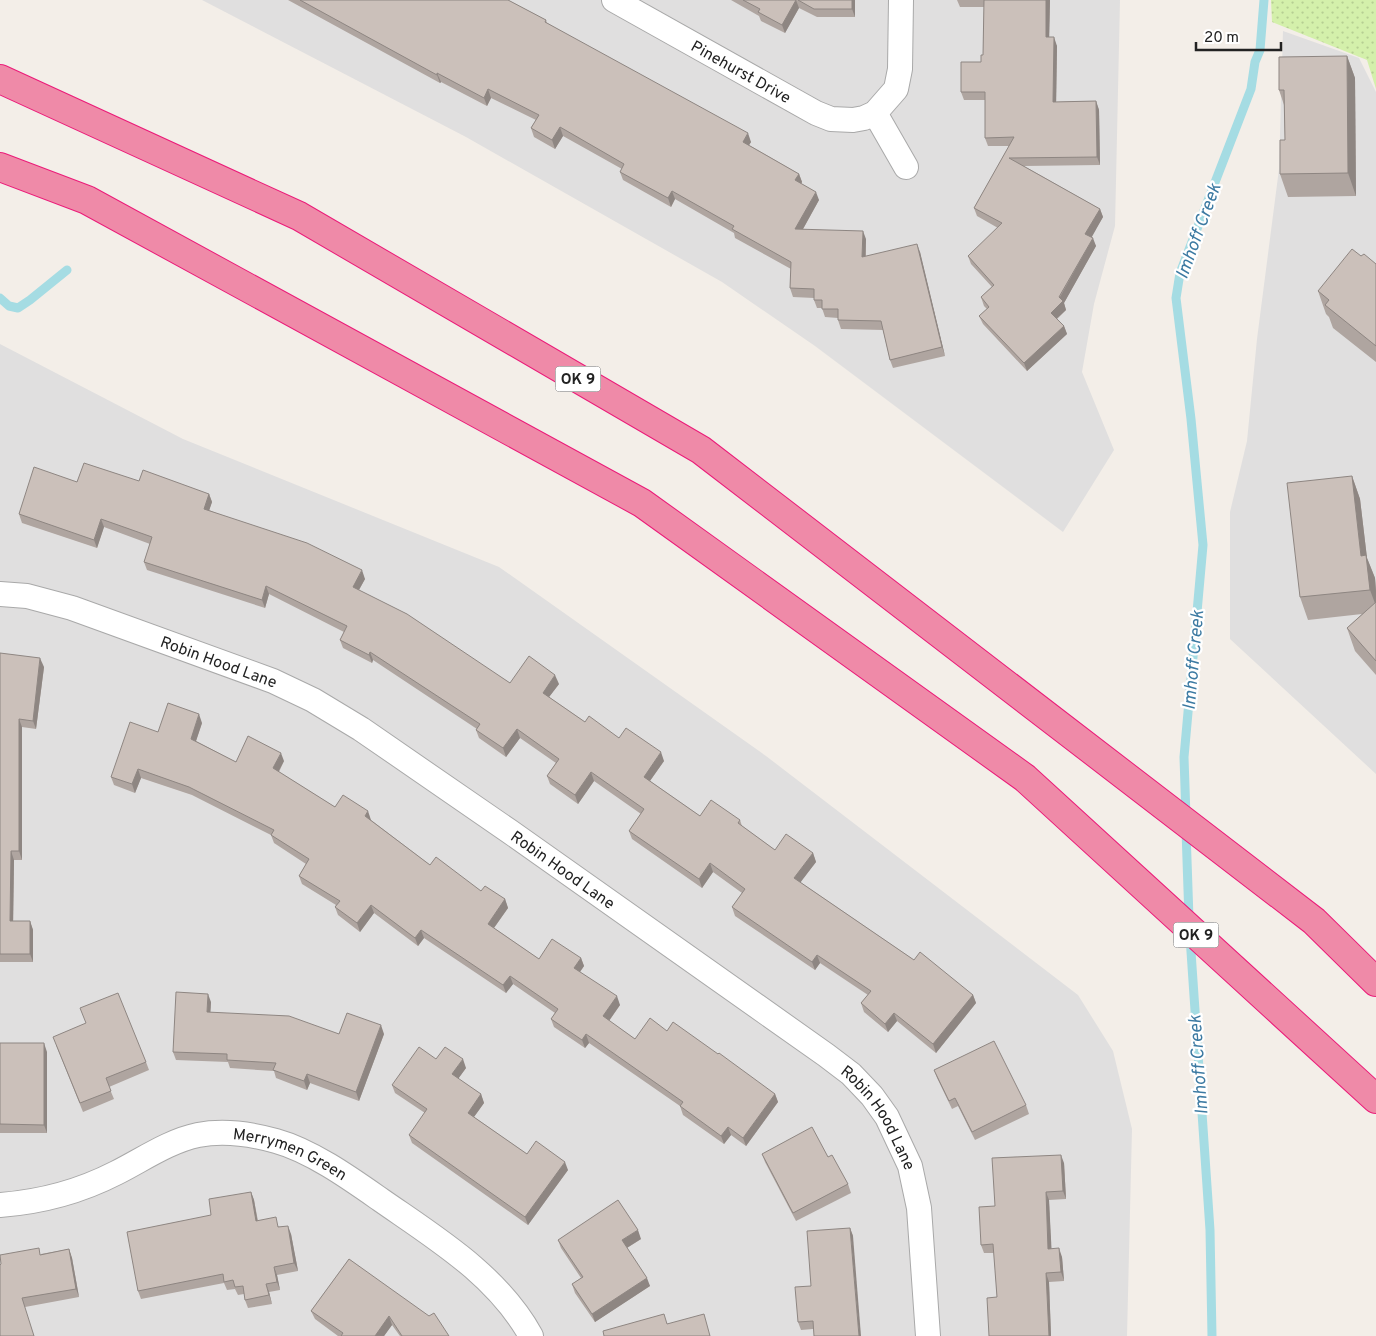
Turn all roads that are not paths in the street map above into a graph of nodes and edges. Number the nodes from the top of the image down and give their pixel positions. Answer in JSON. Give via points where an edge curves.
{"nodes":[{"id":1,"x":614,"y":0,"type":"edge"},
{"id":2,"x":901,"y":0,"type":"edge"},
{"id":3,"x":0,"y":79,"type":"edge"},
{"id":4,"x":875,"y":113,"type":"junction"},
{"id":5,"x":0,"y":167,"type":"edge"},
{"id":6,"x":906,"y":167,"type":"dead end"},
{"id":7,"x":0,"y":594,"type":"edge"},
{"id":8,"x":1376,"y":982,"type":"edge"},
{"id":9,"x":1376,"y":1099,"type":"edge"},
{"id":10,"x":0,"y":1205,"type":"edge"},
{"id":11,"x":530,"y":1336,"type":"edge"},
{"id":12,"x":928,"y":1336,"type":"edge"}],
"edges":[{"from":1,"to":4,"type":"street","name":"Pinehurst Drive","via":[[816,113],[831,119],[853,120]]},
{"from":2,"to":4,"type":"street","via":[[900,69],[896,89]]},
{"from":3,"to":8,"type":"highway","number":"OK 9","via":[[299,216],[701,450],[1314,921]]},
{"from":4,"to":6,"type":"street"},
{"from":5,"to":9,"type":"highway","number":"OK 9","via":[[87,200],[642,503],[1024,778]]},
{"from":7,"to":12,"type":"street","name":"Robin Hood Lane","via":[[27,596],[72,608],[273,681],[313,700],[361,729],[509,831],[851,1074],[887,1117],[910,1166],[918,1208]]},
{"from":10,"to":11,"type":"street","name":"Merrymen Green","via":[[81,1189],[195,1136],[227,1132],[278,1141],[345,1175],[459,1254],[500,1293]]}]}
